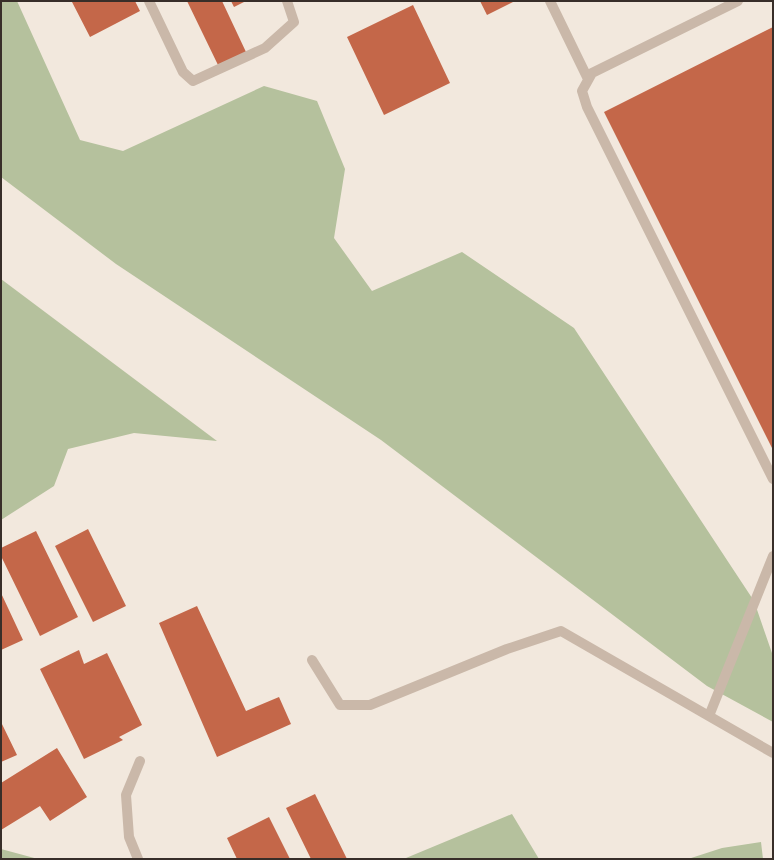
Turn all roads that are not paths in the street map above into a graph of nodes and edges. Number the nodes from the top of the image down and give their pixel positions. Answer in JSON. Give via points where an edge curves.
{"nodes":[{"id":1,"x":149,"y":1,"type":"edge"},
{"id":2,"x":287,"y":1,"type":"edge"},
{"id":3,"x":550,"y":1,"type":"edge"},
{"id":4,"x":738,"y":1,"type":"edge"},
{"id":5,"x":588,"y":79,"type":"junction"},
{"id":6,"x":773,"y":478,"type":"edge"},
{"id":7,"x":773,"y":556,"type":"edge"},
{"id":8,"x":312,"y":660,"type":"dead end"},
{"id":9,"x":709,"y":716,"type":"junction"},
{"id":10,"x":773,"y":753,"type":"edge"},
{"id":11,"x":140,"y":761,"type":"dead end"},
{"id":12,"x":138,"y":859,"type":"edge"}],
"edges":[{"from":1,"to":2,"type":"street","via":[[183,72],[193,81],[265,48],[294,22]]},
{"from":3,"to":5,"type":"street"},
{"from":4,"to":5,"type":"street","via":[[592,73]]},
{"from":5,"to":6,"type":"street","via":[[582,91],[587,107]]},
{"from":7,"to":9,"type":"street"},
{"from":8,"to":9,"type":"street","via":[[340,705],[370,705],[507,649],[561,631]]},
{"from":9,"to":10,"type":"street"},
{"from":11,"to":12,"type":"street","via":[[126,795],[129,837]]}]}
